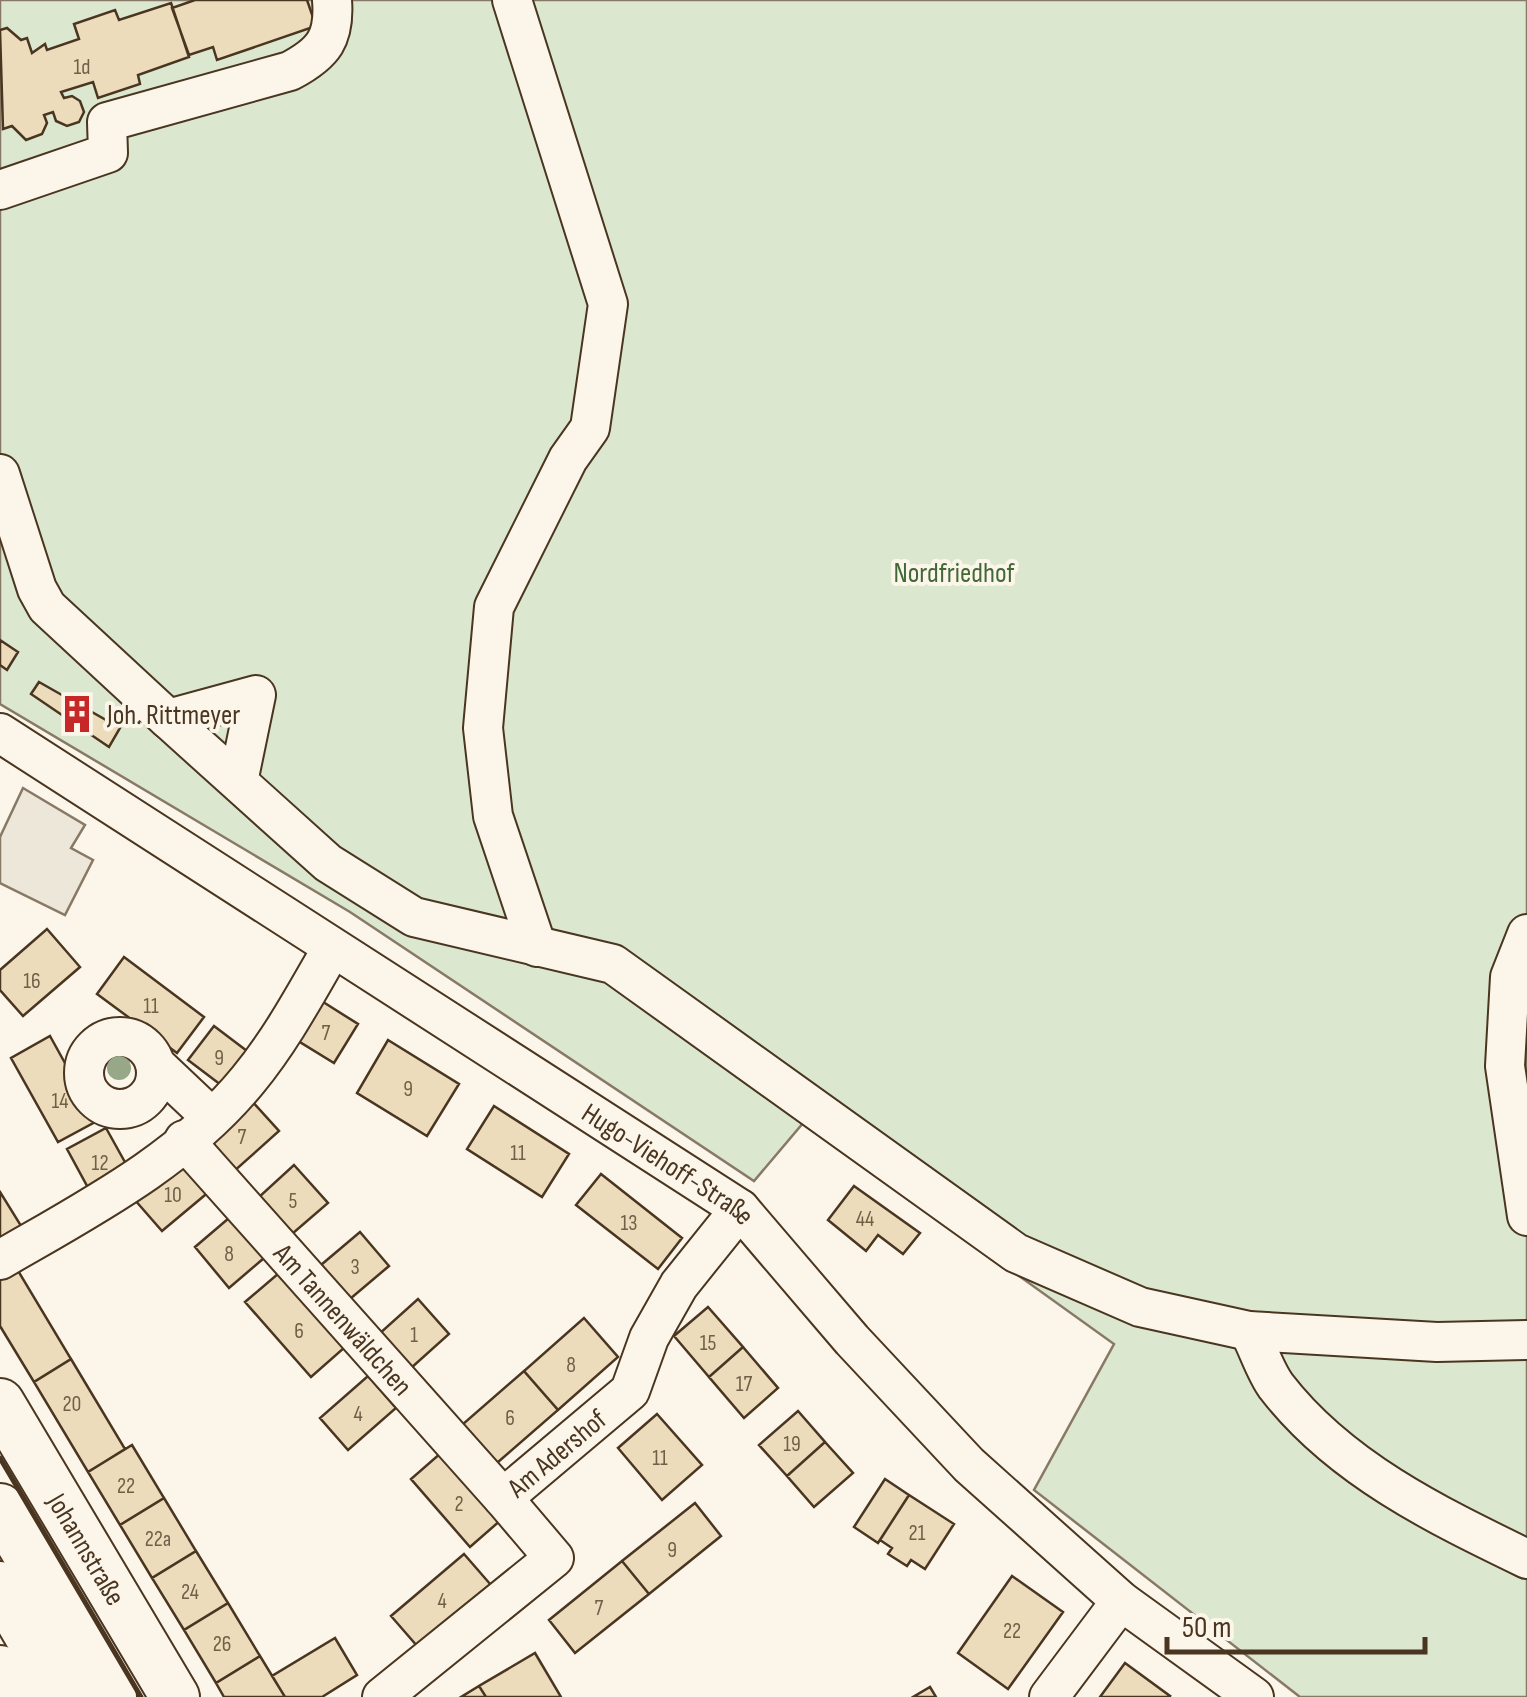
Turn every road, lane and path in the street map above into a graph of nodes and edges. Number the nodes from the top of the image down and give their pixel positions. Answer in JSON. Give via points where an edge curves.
{"nodes":[{"id":1,"x":332,"y":0,"type":"edge"},
{"id":2,"x":512,"y":0,"type":"edge"},
{"id":3,"x":0,"y":190,"type":"edge"},
{"id":4,"x":0,"y":474,"type":"edge"},
{"id":5,"x":168,"y":719,"type":"junction"},
{"id":6,"x":0,"y":733,"type":"edge"},
{"id":7,"x":238,"y":782,"type":"junction"},
{"id":8,"x":1527,"y":934,"type":"edge"},
{"id":9,"x":537,"y":947,"type":"junction"},
{"id":10,"x":331,"y":950,"type":"junction"},
{"id":11,"x":156,"y":1065,"type":"junction"},
{"id":12,"x":118,"y":1110,"type":"junction"},
{"id":13,"x":184,"y":1139,"type":"junction"},
{"id":14,"x":740,"y":1209,"type":"junction"},
{"id":15,"x":1527,"y":1216,"type":"edge"},
{"id":16,"x":0,"y":1260,"type":"edge"},
{"id":17,"x":1249,"y":1331,"type":"junction"},
{"id":18,"x":1527,"y":1340,"type":"edge"},
{"id":19,"x":0,"y":1403,"type":"edge"},
{"id":20,"x":503,"y":1498,"type":"junction"},
{"id":21,"x":0,"y":1508,"type":"edge"},
{"id":22,"x":1527,"y":1559,"type":"edge"},
{"id":23,"x":0,"y":1586,"type":"edge"},
{"id":24,"x":1121,"y":1601,"type":"junction"},
{"id":25,"x":0,"y":1670,"type":"edge"},
{"id":26,"x":16,"y":1697,"type":"edge"},
{"id":27,"x":66,"y":1697,"type":"edge"},
{"id":28,"x":112,"y":1697,"type":"edge"},
{"id":29,"x":175,"y":1697,"type":"edge"},
{"id":30,"x":382,"y":1697,"type":"edge"},
{"id":31,"x":1050,"y":1697,"type":"edge"},
{"id":32,"x":1254,"y":1697,"type":"edge"}],
"edges":[{"from":1,"to":3,"type":"street","via":[[334,28],[327,46],[310,60],[108,122],[108,153]]},
{"from":2,"to":9,"type":"street","via":[[608,304],[590,428],[568,458],[494,606],[482,728],[493,816]]},
{"from":4,"to":5,"type":"street","via":[[48,608]]},
{"from":5,"to":7,"type":"street"},
{"from":5,"to":7,"type":"street","via":[[256,695]]},
{"from":6,"to":10,"type":"street","name":"Hugo-Viehoff-Straße","via":[[82,805]]},
{"from":7,"to":9,"type":"street","via":[[328,863],[414,917]]},
{"from":8,"to":15,"type":"street","via":[[1510,977],[1505,1066]]},
{"from":9,"to":17,"type":"street","via":[[613,964],[1016,1252],[1140,1308]]},
{"from":10,"to":13,"type":"street","via":[[246,1083]]},
{"from":10,"to":14,"type":"street","name":"Hugo-Viehoff-Straße"},
{"from":11,"to":12,"type":"street","via":[[150,1095]]},
{"from":11,"to":12,"type":"street","name":"Am Tannenwäldchen","via":[[146,1046],[128,1036],[95,1045],[83,1076],[91,1096]]},
{"from":11,"to":13,"type":"street","name":"Am Tannenwäldchen"},
{"from":12,"to":13,"type":"street","name":"Am Tannenwäldchen"},
{"from":13,"to":16,"type":"street","via":[[137,1180]]},
{"from":13,"to":20,"type":"street","name":"Am Tannenwäldchen"},
{"from":14,"to":20,"type":"street","name":"Am Adershof","via":[[680,1286],[649,1338],[630,1391]]},
{"from":14,"to":24,"type":"street","name":"Hugo-Viehoff-Straße","via":[[969,1465]]},
{"from":17,"to":18,"type":"street"},
{"from":17,"to":22,"type":"street","via":[[1275,1385],[1341,1451],[1427,1511]]},
{"from":19,"to":29,"type":"main road","name":"Johannstraße"},
{"from":20,"to":30,"type":"street","name":"Am Adershof","via":[[554,1558]]},
{"from":21,"to":28,"type":"main road"},
{"from":23,"to":27,"type":"main road"},
{"from":24,"to":31,"type":"street"},
{"from":24,"to":32,"type":"street","name":"Hugo-Viehoff-Straße"},
{"from":25,"to":26,"type":"main road"}]}
